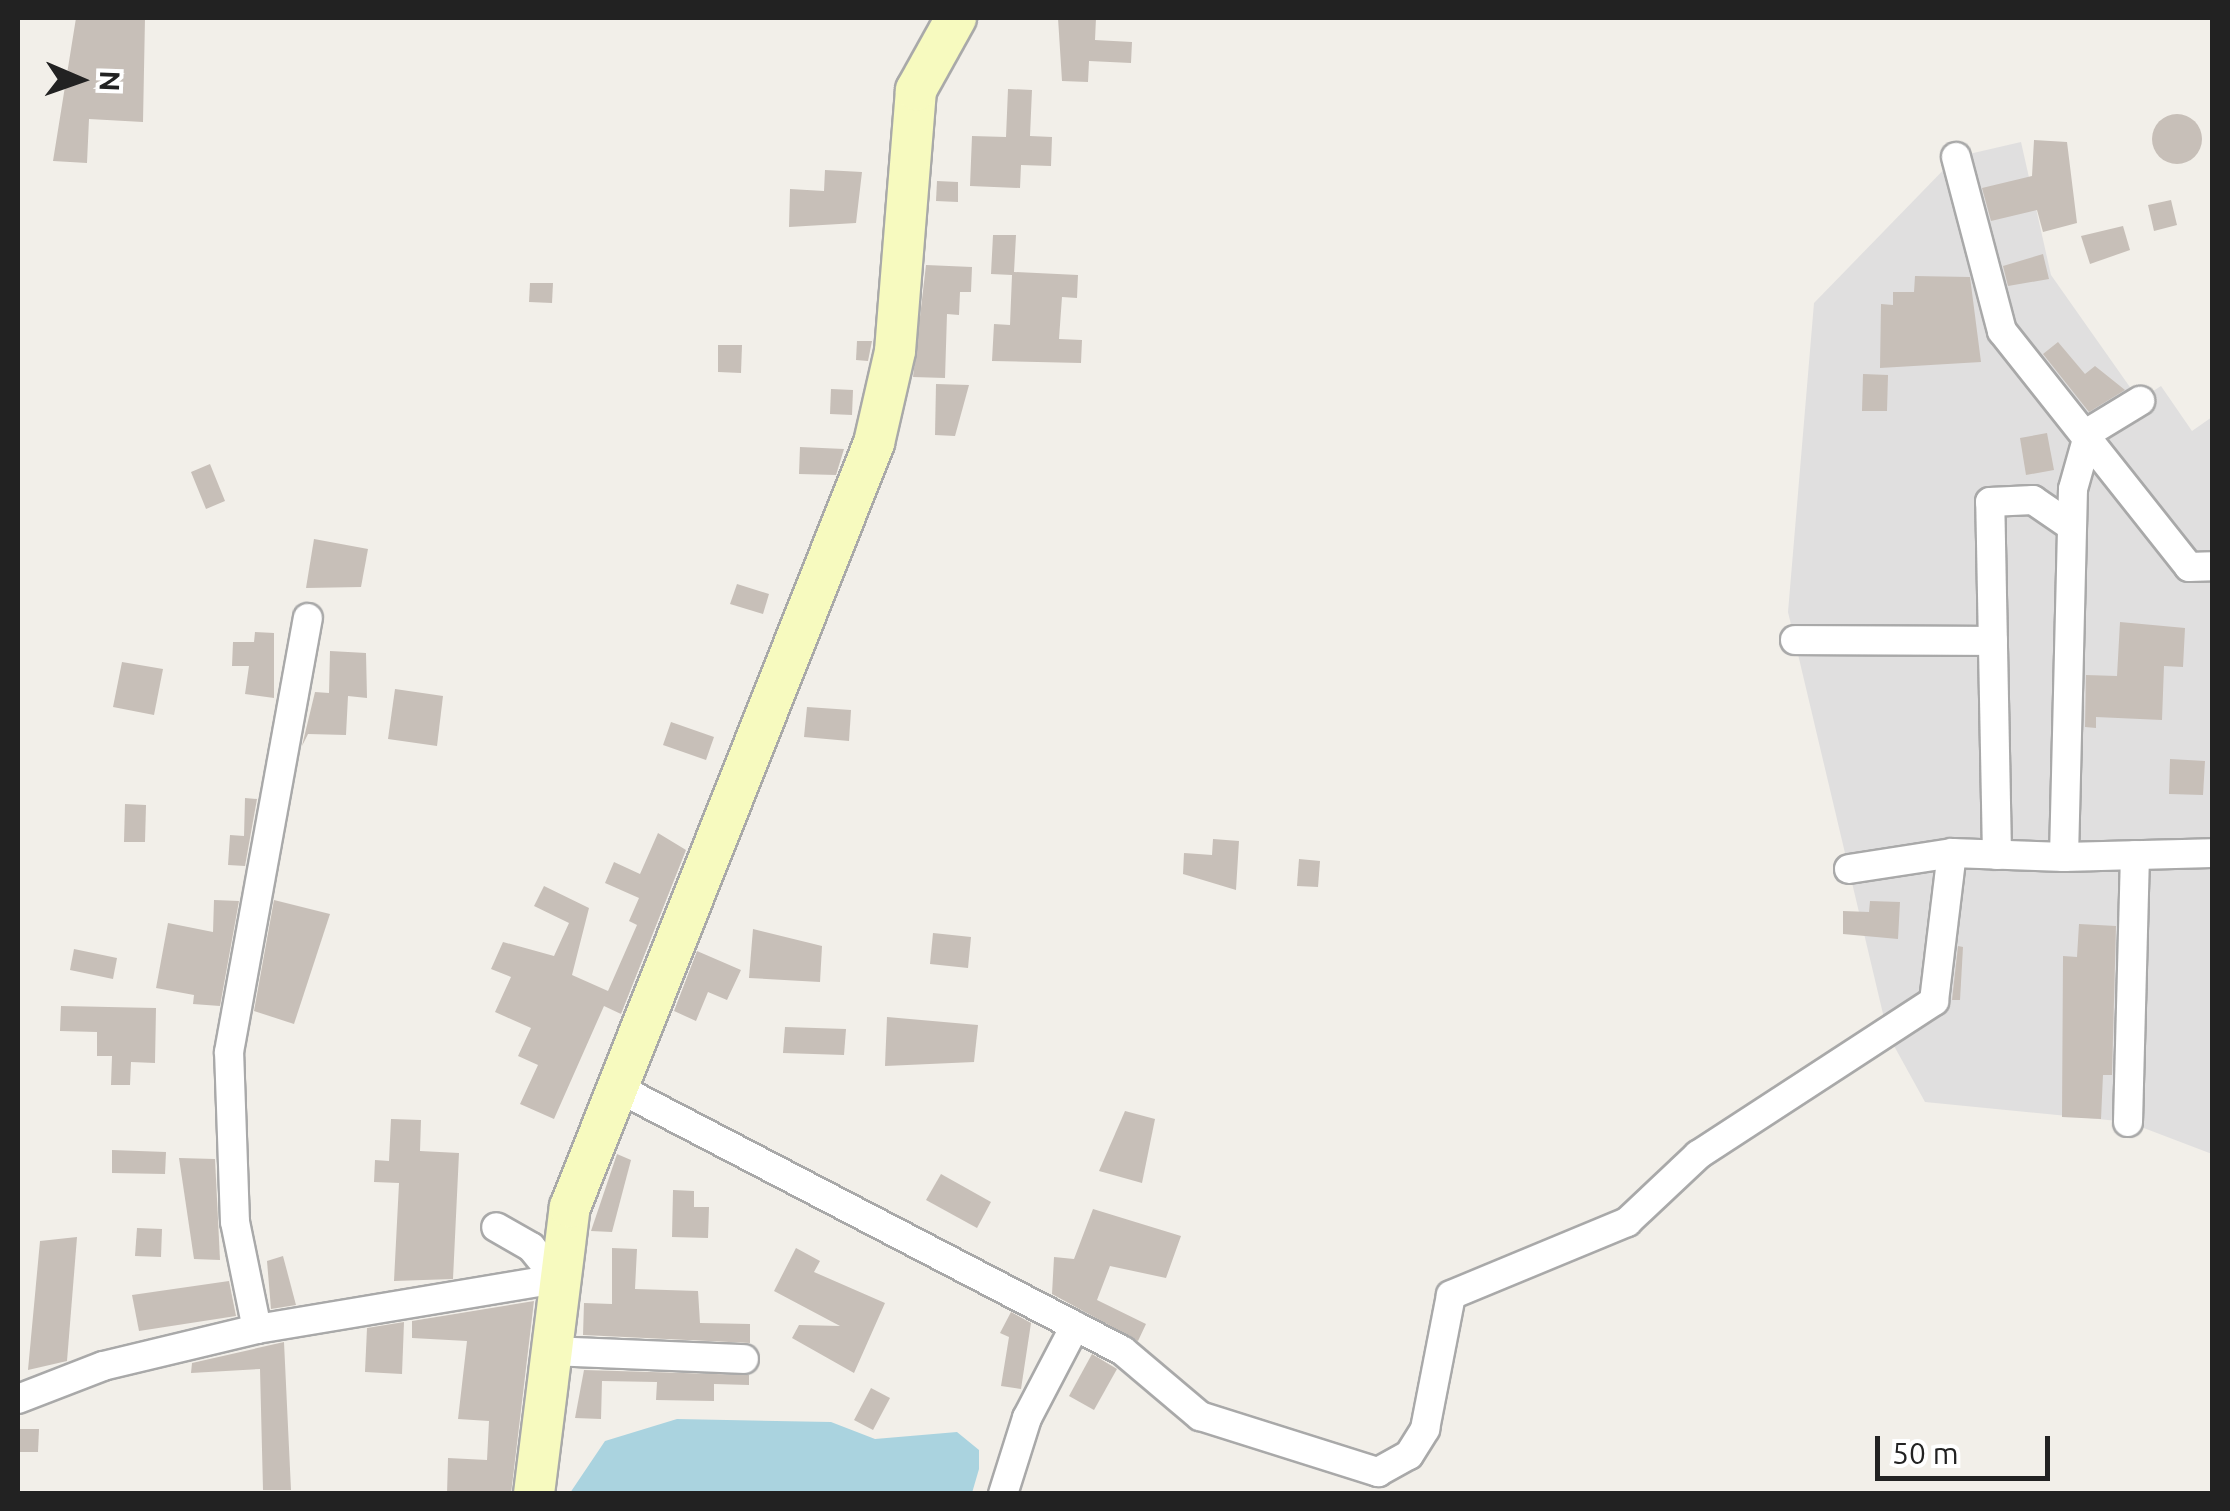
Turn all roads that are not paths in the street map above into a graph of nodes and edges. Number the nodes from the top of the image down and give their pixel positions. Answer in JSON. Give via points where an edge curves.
{"nodes":[{"id":1,"x":956,"y":18,"type":"edge"},
{"id":2,"x":1956,"y":157,"type":"dead end"},
{"id":3,"x":2140,"y":401,"type":"dead end"},
{"id":4,"x":2089,"y":432,"type":"junction"},
{"id":5,"x":2068,"y":524,"type":"junction"},
{"id":6,"x":2212,"y":566,"type":"edge"},
{"id":7,"x":308,"y":618,"type":"dead end"},
{"id":8,"x":1795,"y":640,"type":"dead end"},
{"id":9,"x":1993,"y":641,"type":"junction"},
{"id":10,"x":1952,"y":853,"type":"junction"},
{"id":11,"x":2212,"y":853,"type":"edge"},
{"id":12,"x":1997,"y":855,"type":"junction"},
{"id":13,"x":2134,"y":855,"type":"junction"},
{"id":14,"x":2064,"y":857,"type":"junction"},
{"id":15,"x":1849,"y":869,"type":"dead end"},
{"id":16,"x":620,"y":1090,"type":"junction"},
{"id":17,"x":2128,"y":1122,"type":"dead end"},
{"id":18,"x":496,"y":1228,"type":"dead end"},
{"id":19,"x":558,"y":1279,"type":"junction"},
{"id":20,"x":1075,"y":1326,"type":"junction"},
{"id":21,"x":257,"y":1329,"type":"junction"},
{"id":22,"x":552,"y":1352,"type":"junction"},
{"id":23,"x":744,"y":1359,"type":"dead end"},
{"id":24,"x":18,"y":1399,"type":"edge"},
{"id":25,"x":534,"y":1494,"type":"edge"},
{"id":26,"x":1003,"y":1494,"type":"edge"}],
"edges":[{"from":1,"to":16,"type":"street","via":[[916,90],[895,351],[874,443]]},
{"from":2,"to":4,"type":"street","via":[[2002,331]]},
{"from":3,"to":4,"type":"street"},
{"from":4,"to":5,"type":"street"},
{"from":4,"to":6,"type":"street","via":[[2189,568]]},
{"from":5,"to":9,"type":"street","via":[[2033,500],[1990,502]]},
{"from":5,"to":14,"type":"street"},
{"from":7,"to":21,"type":"street","via":[[230,1052],[235,1222]]},
{"from":8,"to":9,"type":"street"},
{"from":9,"to":12,"type":"street"},
{"from":10,"to":12,"type":"street"},
{"from":10,"to":15,"type":"street"},
{"from":10,"to":20,"type":"street","via":[[1934,1000],[1698,1154],[1627,1222],[1451,1295],[1435,1396],[1410,1455],[1378,1472],[1200,1416],[1123,1351]]},
{"from":11,"to":13,"type":"street"},
{"from":12,"to":14,"type":"street"},
{"from":13,"to":14,"type":"street"},
{"from":13,"to":17,"type":"street"},
{"from":16,"to":19,"type":"street","via":[[570,1207]]},
{"from":16,"to":20,"type":"street"},
{"from":18,"to":19,"type":"street","via":[[531,1246]]},
{"from":19,"to":21,"type":"street"},
{"from":19,"to":22,"type":"street"},
{"from":20,"to":26,"type":"street","via":[[1027,1418]]},
{"from":21,"to":24,"type":"street","via":[[103,1366]]},
{"from":22,"to":23,"type":"street"},
{"from":22,"to":25,"type":"street"}]}
